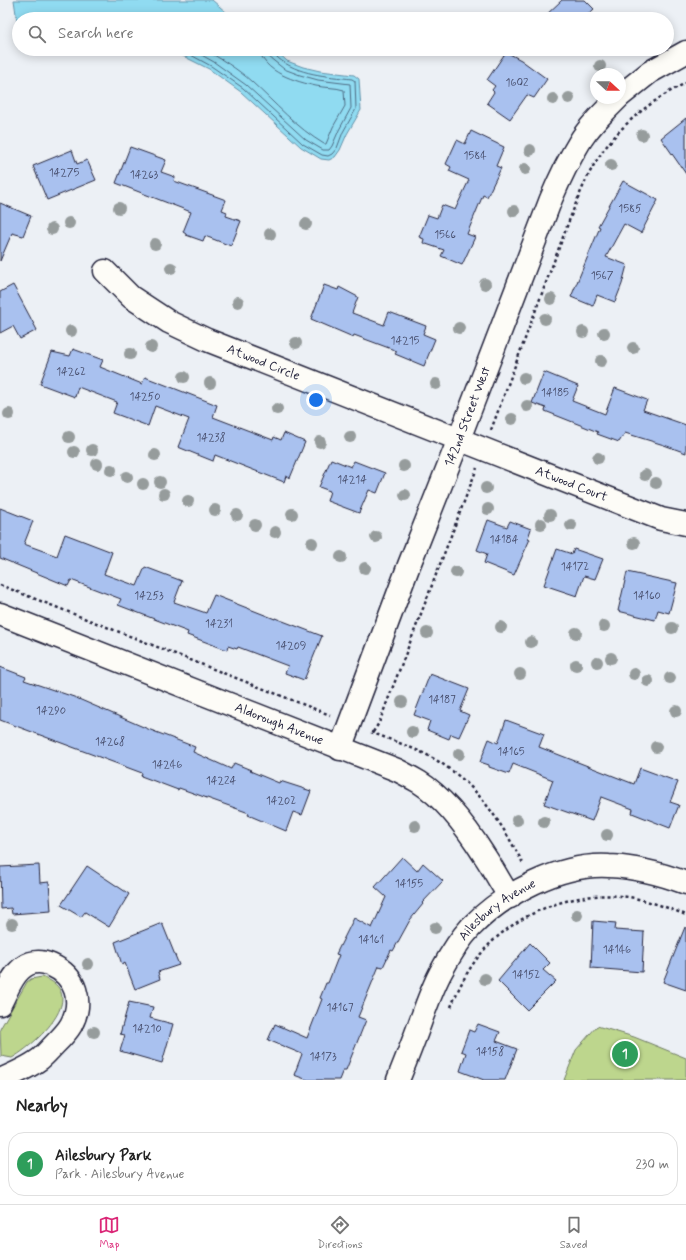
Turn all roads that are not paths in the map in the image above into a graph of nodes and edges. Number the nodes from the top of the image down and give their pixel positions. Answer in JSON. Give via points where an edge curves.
{"nodes":[{"id":1,"x":686,"y":52,"type":"edge"},
{"id":2,"x":626,"y":91,"type":"edge"},
{"id":3,"x":612,"y":104,"type":"edge"},
{"id":4,"x":105,"y":271,"type":"dead end"},
{"id":5,"x":459,"y":439,"type":"junction"},
{"id":6,"x":686,"y":524,"type":"edge"},
{"id":7,"x":0,"y":614,"type":"edge"},
{"id":8,"x":340,"y":748,"type":"junction"},
{"id":9,"x":686,"y":883,"type":"edge"},
{"id":10,"x":510,"y":897,"type":"junction"},
{"id":11,"x":0,"y":1004,"type":"edge"},
{"id":12,"x":0,"y":1080,"type":"edge"},
{"id":13,"x":398,"y":1080,"type":"edge"}],
"edges":[{"from":1,"to":2,"type":"street","via":[[650,72]]},
{"from":3,"to":5,"type":"street","name":"142nd Street West","via":[[579,142],[565,167]]},
{"from":4,"to":5,"type":"street","name":"Atwood Circle","via":[[132,297],[169,322],[207,340]]},
{"from":5,"to":6,"type":"street","name":"Atwood Court","via":[[661,519]]},
{"from":5,"to":8,"type":"street","name":"142nd Street West"},
{"from":7,"to":8,"type":"street","name":"Aldorough Avenue"},
{"from":8,"to":10,"type":"street","name":"Aldorough Avenue","via":[[397,770],[420,782],[442,801],[476,842]]},
{"from":9,"to":10,"type":"street","name":"Ailesbury Avenue","via":[[644,871],[608,866],[582,868],[549,876]]},
{"from":10,"to":13,"type":"street","name":"Ailesbury Avenue","via":[[489,911],[471,928],[442,970]]},
{"from":11,"to":12,"type":"street","via":[[20,970],[33,962],[44,962],[60,969],[70,978],[76,991],[76,1014],[62,1038],[41,1058]]}]}
